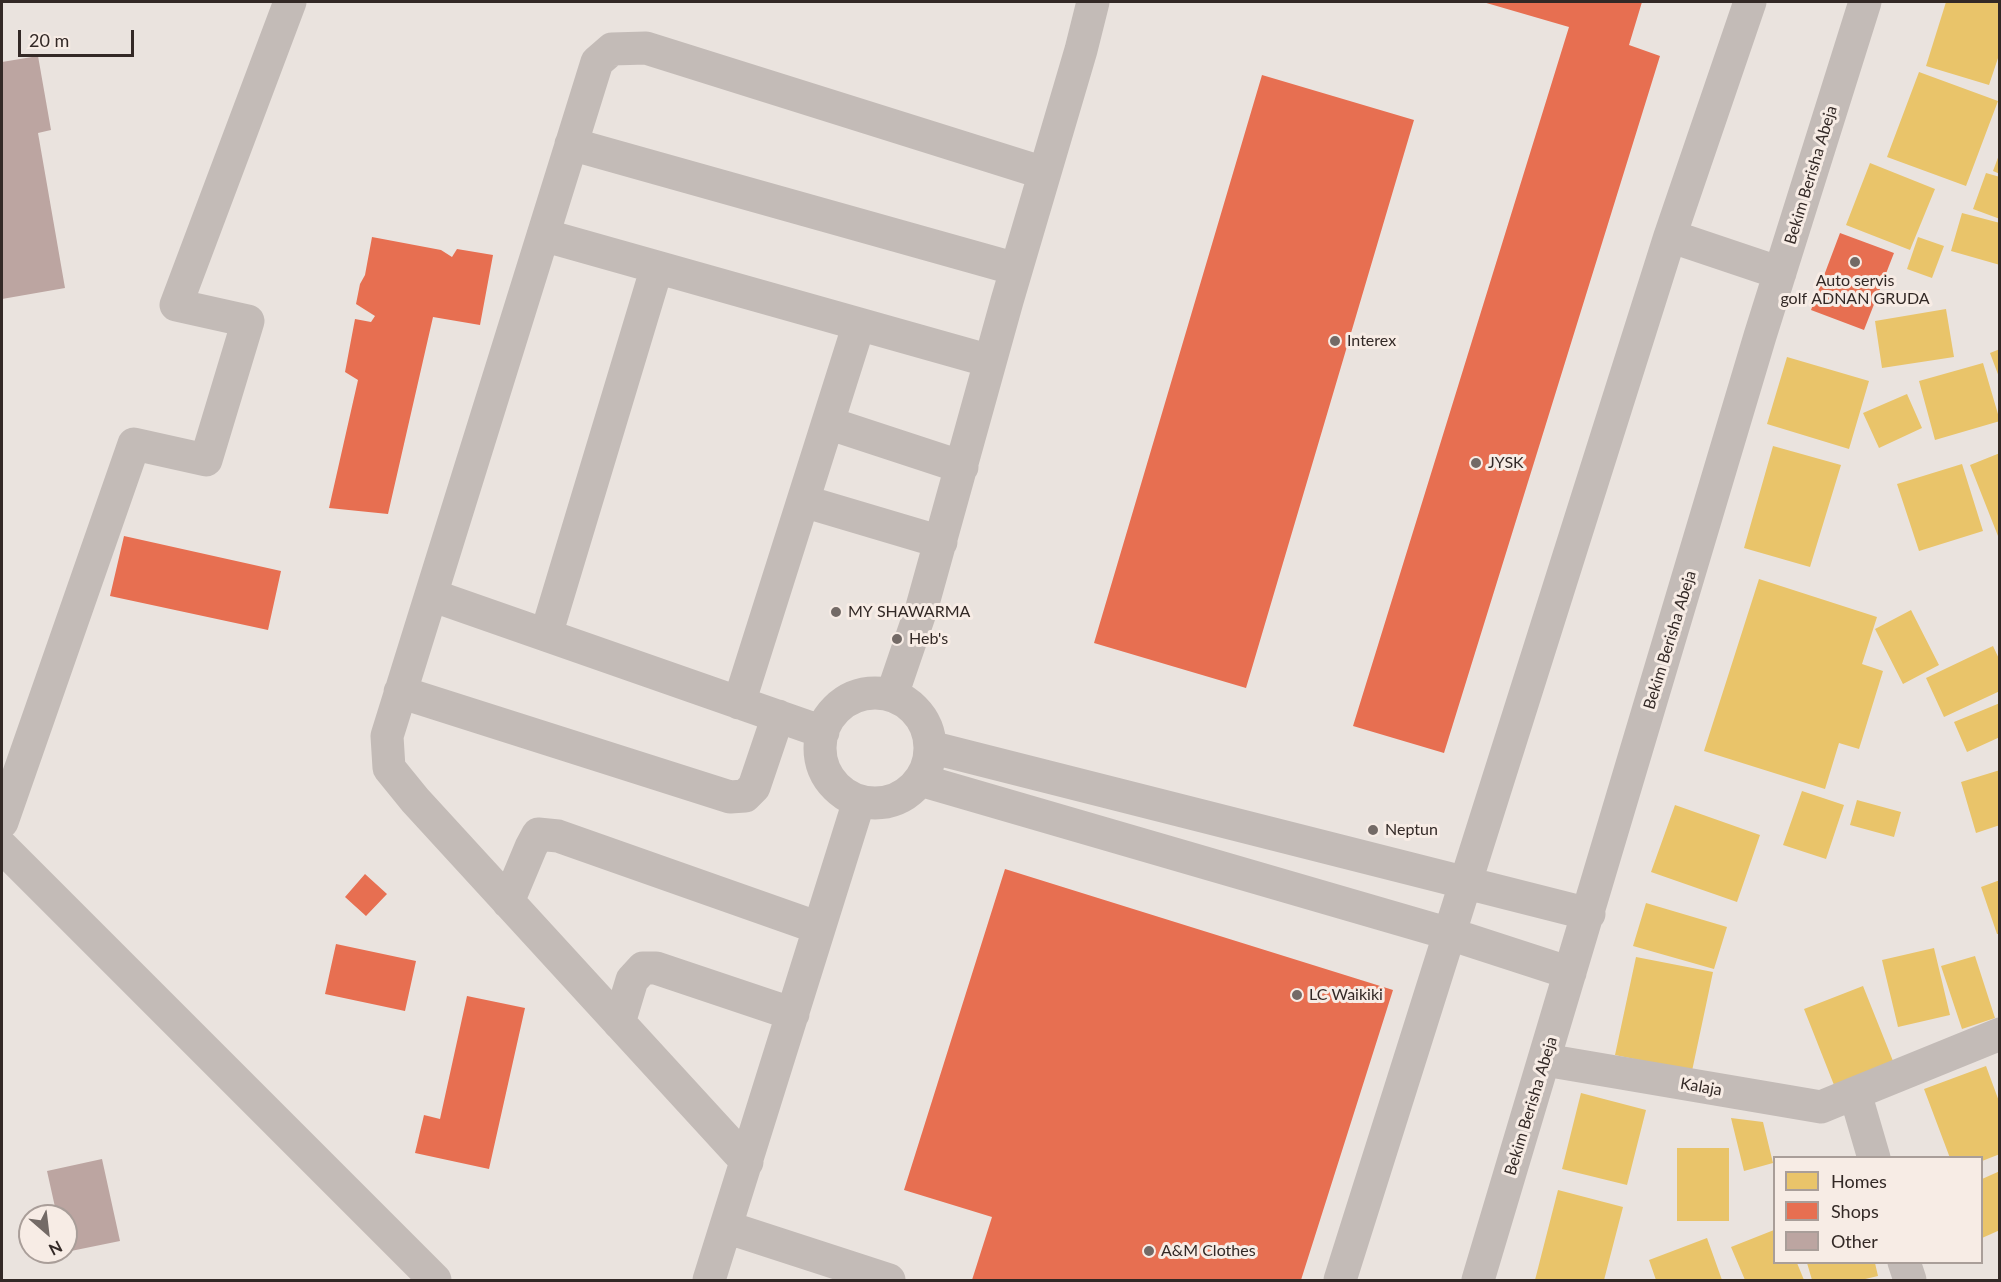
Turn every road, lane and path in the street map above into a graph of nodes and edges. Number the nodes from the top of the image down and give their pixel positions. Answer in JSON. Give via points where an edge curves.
{"nodes":[{"id":1,"x":290,"y":2,"type":"edge"},
{"id":2,"x":1093,"y":2,"type":"edge"},
{"id":3,"x":1749,"y":2,"type":"edge"},
{"id":4,"x":1865,"y":2,"type":"edge"},
{"id":5,"x":571,"y":144,"type":"junction"},
{"id":6,"x":1044,"y":173,"type":"junction"},
{"id":7,"x":543,"y":235,"type":"junction"},
{"id":8,"x":1671,"y":236,"type":"junction"},
{"id":9,"x":657,"y":267,"type":"junction"},
{"id":10,"x":1016,"y":269,"type":"junction"},
{"id":11,"x":1780,"y":273,"type":"junction"},
{"id":12,"x":859,"y":324,"type":"junction"},
{"id":13,"x":990,"y":361,"type":"junction"},
{"id":14,"x":828,"y":423,"type":"junction"},
{"id":15,"x":962,"y":467,"type":"junction"},
{"id":16,"x":803,"y":501,"type":"junction"},
{"id":17,"x":941,"y":542,"type":"junction"},
{"id":18,"x":431,"y":595,"type":"junction"},
{"id":19,"x":546,"y":635,"type":"junction"},
{"id":20,"x":400,"y":692,"type":"junction"},
{"id":21,"x":892,"y":695,"type":"junction"},
{"id":22,"x":740,"y":703,"type":"junction"},
{"id":23,"x":778,"y":716,"type":"junction"},
{"id":24,"x":823,"y":732,"type":"junction"},
{"id":25,"x":930,"y":747,"type":"junction"},
{"id":26,"x":921,"y":780,"type":"junction"},
{"id":27,"x":859,"y":801,"type":"junction"},
{"id":28,"x":2,"y":822,"type":"edge"},
{"id":29,"x":2,"y":847,"type":"edge"},
{"id":30,"x":1467,"y":882,"type":"junction"},
{"id":31,"x":508,"y":902,"type":"junction"},
{"id":32,"x":1588,"y":914,"type":"junction"},
{"id":33,"x":819,"y":928,"type":"junction"},
{"id":34,"x":1450,"y":934,"type":"junction"},
{"id":35,"x":1570,"y":973,"type":"junction"},
{"id":36,"x":793,"y":1014,"type":"junction"},
{"id":37,"x":619,"y":1023,"type":"junction"},
{"id":38,"x":2000,"y":1034,"type":"edge"},
{"id":39,"x":1545,"y":1060,"type":"junction"},
{"id":40,"x":1855,"y":1094,"type":"junction"},
{"id":41,"x":1873,"y":1156,"type":"edge"},
{"id":42,"x":747,"y":1162,"type":"junction"},
{"id":43,"x":726,"y":1227,"type":"junction"},
{"id":44,"x":1904,"y":1264,"type":"edge"},
{"id":45,"x":435,"y":1281,"type":"edge"},
{"id":46,"x":709,"y":1281,"type":"edge"},
{"id":47,"x":889,"y":1281,"type":"edge"},
{"id":48,"x":1340,"y":1281,"type":"edge"},
{"id":49,"x":1478,"y":1281,"type":"edge"},
{"id":50,"x":1910,"y":1281,"type":"edge"}],
"edges":[{"from":1,"to":28,"type":"street","via":[[176,305],[248,321],[206,460],[134,444]]},
{"from":2,"to":6,"type":"street"},
{"from":3,"to":8,"type":"street"},
{"from":4,"to":11,"type":"street","name":"Bekim Berisha Abeja"},
{"from":5,"to":6,"type":"street","via":[[597,62],[612,49],[646,48]]},
{"from":5,"to":7,"type":"street"},
{"from":5,"to":10,"type":"street"},
{"from":6,"to":10,"type":"street"},
{"from":7,"to":9,"type":"street"},
{"from":7,"to":18,"type":"street"},
{"from":8,"to":11,"type":"street"},
{"from":8,"to":30,"type":"street"},
{"from":9,"to":12,"type":"street"},
{"from":9,"to":19,"type":"street"},
{"from":10,"to":13,"type":"street"},
{"from":11,"to":32,"type":"street","name":"Bekim Berisha Abeja"},
{"from":12,"to":13,"type":"street"},
{"from":12,"to":14,"type":"street"},
{"from":13,"to":15,"type":"street"},
{"from":14,"to":15,"type":"street"},
{"from":14,"to":16,"type":"street"},
{"from":15,"to":17,"type":"street"},
{"from":16,"to":17,"type":"street"},
{"from":16,"to":22,"type":"street"},
{"from":17,"to":21,"type":"street"},
{"from":18,"to":19,"type":"street"},
{"from":18,"to":20,"type":"street"},
{"from":19,"to":22,"type":"street"},
{"from":20,"to":23,"type":"street","via":[[730,796],[745,796],[754,787]]},
{"from":20,"to":31,"type":"street","via":[[387,736],[389,768]]},
{"from":21,"to":24,"type":"street","via":[[858,696],[843,704],[830,716]]},
{"from":21,"to":25,"type":"street","via":[[920,715],[928,730]]},
{"from":22,"to":23,"type":"street"},
{"from":23,"to":24,"type":"street"},
{"from":24,"to":27,"type":"street","via":[[823,766],[843,793]]},
{"from":25,"to":26,"type":"street"},
{"from":25,"to":30,"type":"street"},
{"from":26,"to":27,"type":"street","via":[[892,800]]},
{"from":26,"to":34,"type":"street"},
{"from":27,"to":33,"type":"street"},
{"from":29,"to":45,"type":"street"},
{"from":30,"to":32,"type":"street"},
{"from":30,"to":34,"type":"street"},
{"from":31,"to":33,"type":"street","via":[[538,834],[558,836]]},
{"from":31,"to":37,"type":"street"},
{"from":32,"to":35,"type":"street","name":"Bekim Berisha Abeja"},
{"from":33,"to":36,"type":"street"},
{"from":34,"to":35,"type":"street"},
{"from":34,"to":48,"type":"street"},
{"from":35,"to":39,"type":"street","name":"Bekim Berisha Abeja"},
{"from":36,"to":37,"type":"street","via":[[656,968],[643,968],[632,980]]},
{"from":36,"to":42,"type":"street"},
{"from":37,"to":42,"type":"street"},
{"from":38,"to":40,"type":"street","name":"Kalaja"},
{"from":39,"to":40,"type":"street","name":"Kalaja","via":[[1821,1107]]},
{"from":39,"to":49,"type":"street","name":"Bekim Berisha Abeja"},
{"from":40,"to":41,"type":"street"},
{"from":42,"to":43,"type":"street"},
{"from":43,"to":46,"type":"street"},
{"from":43,"to":47,"type":"street"},
{"from":44,"to":50,"type":"street"}]}
